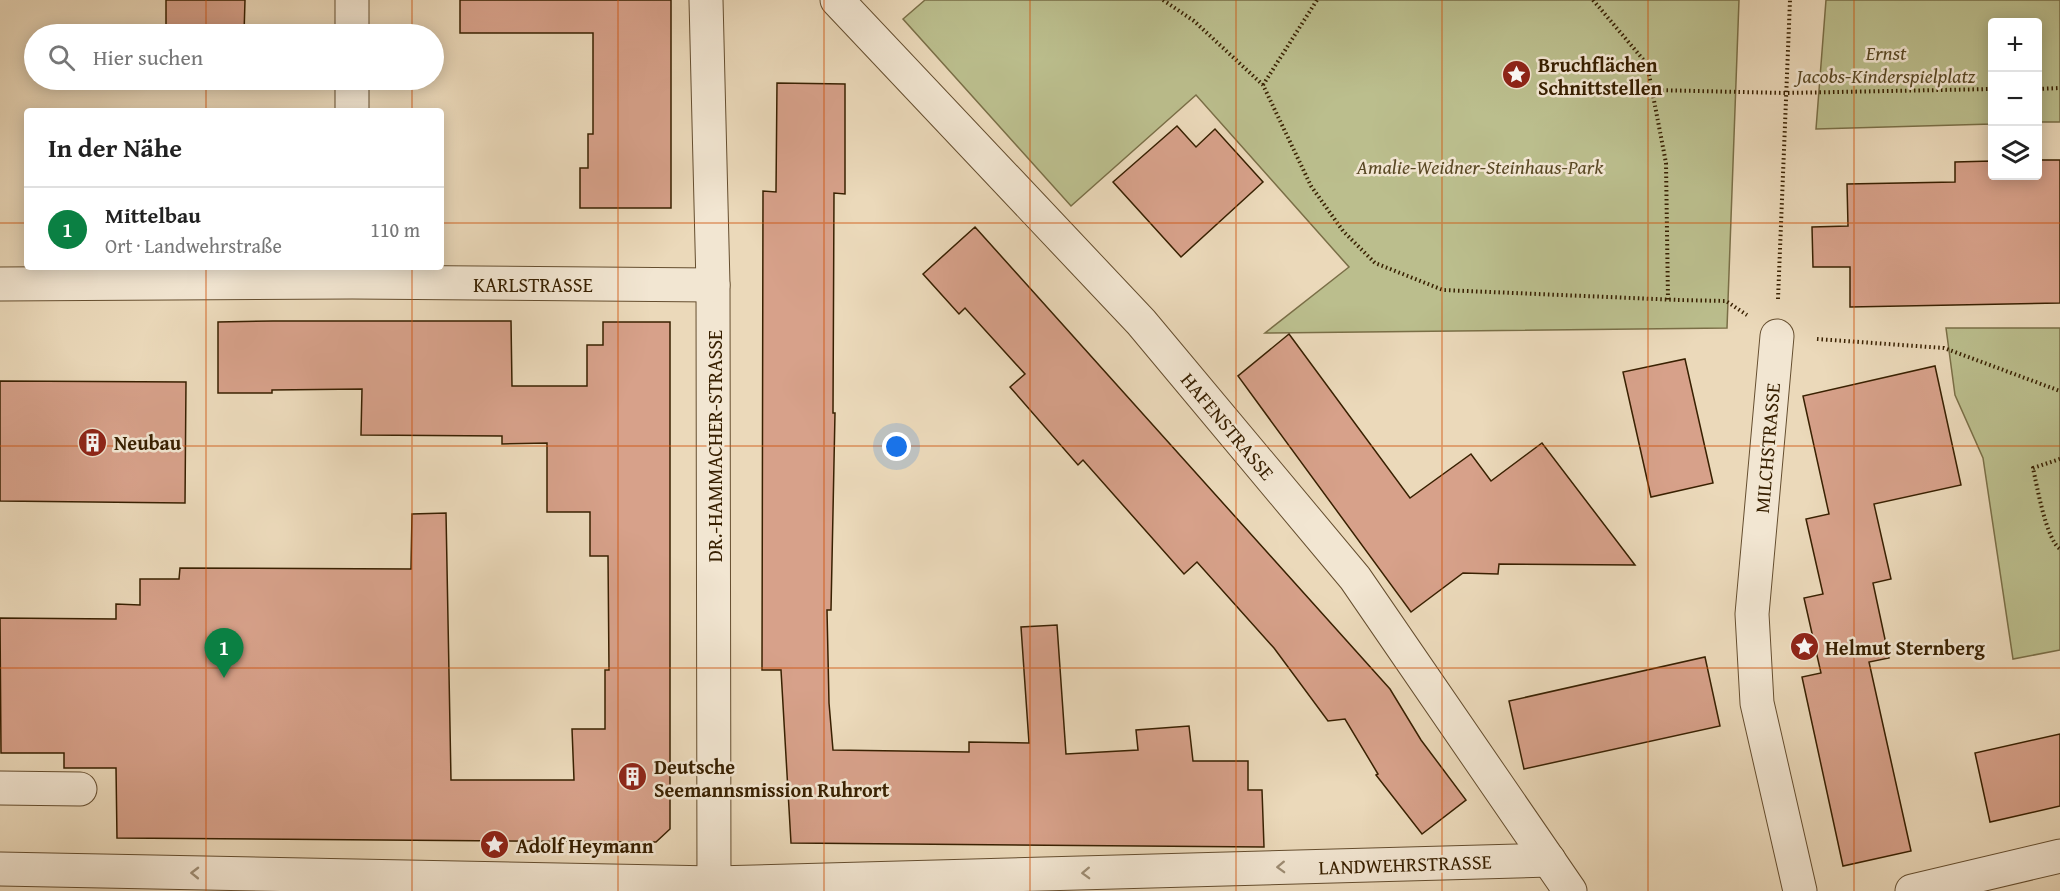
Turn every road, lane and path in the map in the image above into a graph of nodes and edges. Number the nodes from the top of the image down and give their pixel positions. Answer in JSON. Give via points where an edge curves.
{"nodes":[{"id":1,"x":352,"y":0,"type":"edge"},
{"id":2,"x":706,"y":0,"type":"edge"},
{"id":3,"x":837,"y":0,"type":"edge"},
{"id":4,"x":1162,"y":0,"type":"edge"},
{"id":5,"x":1317,"y":0,"type":"edge"},
{"id":6,"x":1593,"y":0,"type":"edge"},
{"id":7,"x":1790,"y":0,"type":"edge"},
{"id":8,"x":352,"y":24,"type":"edge"},
{"id":9,"x":1263,"y":85,"type":"junction"},
{"id":10,"x":2042,"y":88,"type":"edge"},
{"id":11,"x":2060,"y":88,"type":"edge"},
{"id":12,"x":1988,"y":89,"type":"edge"},
{"id":13,"x":352,"y":90,"type":"edge"},
{"id":14,"x":1653,"y":90,"type":"junction"},
{"id":15,"x":1785,"y":93,"type":"junction"},
{"id":16,"x":352,"y":108,"type":"edge"},
{"id":17,"x":352,"y":275,"type":"edge"},
{"id":18,"x":0,"y":284,"type":"edge"},
{"id":19,"x":713,"y":285,"type":"junction"},
{"id":20,"x":1668,"y":300,"type":"junction"},
{"id":21,"x":1679,"y":300,"type":"dead end"},
{"id":22,"x":1777,"y":336,"type":"junction"},
{"id":23,"x":2060,"y":391,"type":"edge"},
{"id":24,"x":2060,"y":459,"type":"edge"},
{"id":25,"x":2060,"y":549,"type":"edge"},
{"id":26,"x":0,"y":788,"type":"edge"},
{"id":27,"x":80,"y":789,"type":"dead end"},
{"id":28,"x":2060,"y":856,"type":"edge"},
{"id":29,"x":1549,"y":860,"type":"junction"},
{"id":30,"x":0,"y":869,"type":"edge"},
{"id":31,"x":715,"y":887,"type":"edge"},
{"id":32,"x":1570,"y":891,"type":"edge"},
{"id":33,"x":1800,"y":891,"type":"edge"},
{"id":34,"x":1912,"y":891,"type":"edge"}],
"edges":[{"from":1,"to":8,"type":"street"},
{"from":2,"to":19,"type":"street","name":"DR.-HAMMACHER-STRASSE"},
{"from":3,"to":29,"type":"street","name":"HAFENSTRASSE","via":[[1141,322],[1355,578]]},
{"from":4,"to":9,"type":"path","via":[[1194,21]]},
{"from":5,"to":9,"type":"path"},
{"from":6,"to":14,"type":"path","via":[[1647,64]]},
{"from":7,"to":15,"type":"path"},
{"from":9,"to":20,"type":"path","via":[[1311,186],[1343,231],[1375,263],[1443,290]]},
{"from":10,"to":11,"type":"path"},
{"from":12,"to":15,"type":"path"},
{"from":13,"to":16,"type":"street"},
{"from":14,"to":15,"type":"path"},
{"from":14,"to":20,"type":"path","via":[[1666,163]]},
{"from":15,"to":22,"type":"path"},
{"from":17,"to":18,"type":"street","name":"KARLSTRASSE"},
{"from":17,"to":19,"type":"street","name":"KARLSTRASSE"},
{"from":19,"to":31,"type":"street","name":"DR.-HAMMACHER-STRASSE"},
{"from":20,"to":21,"type":"path"},
{"from":20,"to":22,"type":"path","via":[[1726,301]]},
{"from":22,"to":23,"type":"path","via":[[1944,348]]},
{"from":22,"to":33,"type":"street","name":"MILCHSTRASSE","via":[[1752,614],[1757,703]]},
{"from":24,"to":25,"type":"path","via":[[2033,468],[2045,518]]},
{"from":26,"to":27,"type":"street"},
{"from":28,"to":34,"type":"street"},
{"from":29,"to":31,"type":"street","name":"LANDWEHRSTRASSE","one_way":true},
{"from":29,"to":32,"type":"street","name":"HAFENSTRASSE"},
{"from":31,"to":30,"type":"street","name":"LANDWEHRSTRASSE","one_way":true}]}
